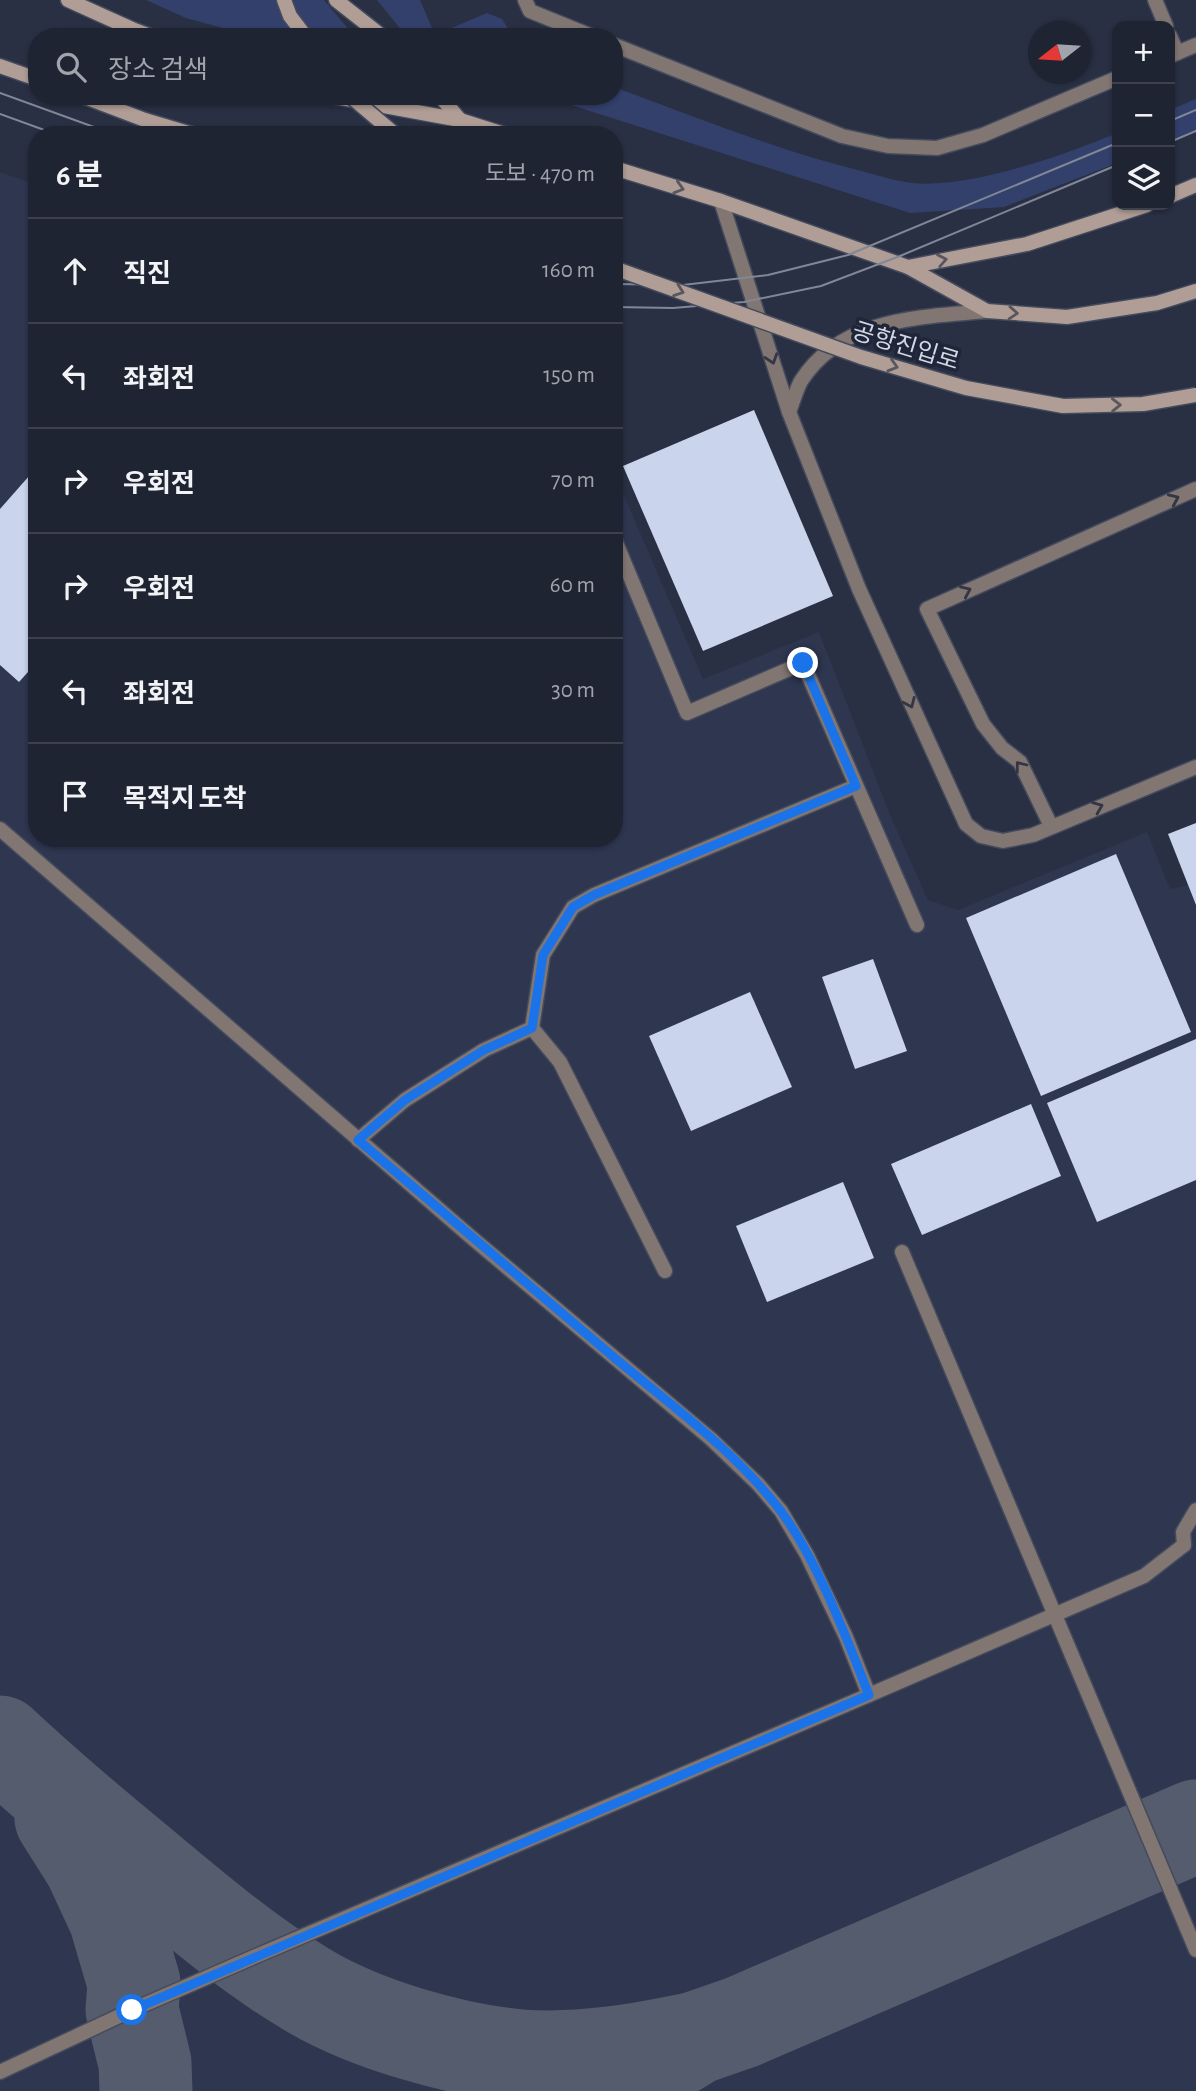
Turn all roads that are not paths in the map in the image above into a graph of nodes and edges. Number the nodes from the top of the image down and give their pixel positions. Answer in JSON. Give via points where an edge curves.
{"nodes":[{"id":1,"x":68,"y":0,"type":"edge"},
{"id":2,"x":284,"y":0,"type":"edge"},
{"id":3,"x":336,"y":0,"type":"edge"},
{"id":4,"x":525,"y":0,"type":"edge"},
{"id":5,"x":1155,"y":0,"type":"edge"},
{"id":6,"x":1164,"y":21,"type":"edge"},
{"id":7,"x":132,"y":28,"type":"edge"},
{"id":8,"x":299,"y":28,"type":"edge"},
{"id":9,"x":372,"y":28,"type":"edge"},
{"id":10,"x":572,"y":28,"type":"edge"},
{"id":11,"x":1196,"y":45,"type":"edge"},
{"id":12,"x":623,"y":49,"type":"edge"},
{"id":13,"x":1175,"y":54,"type":"edge"},
{"id":14,"x":0,"y":66,"type":"edge"},
{"id":15,"x":28,"y":76,"type":"edge"},
{"id":16,"x":1112,"y":80,"type":"edge"},
{"id":17,"x":106,"y":105,"type":"edge"},
{"id":18,"x":361,"y":105,"type":"edge"},
{"id":19,"x":379,"y":105,"type":"edge"},
{"id":20,"x":448,"y":105,"type":"edge"},
{"id":21,"x":460,"y":120,"type":"junction"},
{"id":22,"x":165,"y":126,"type":"edge"},
{"id":23,"x":385,"y":126,"type":"edge"},
{"id":24,"x":479,"y":126,"type":"edge"},
{"id":25,"x":623,"y":171,"type":"edge"},
{"id":26,"x":1196,"y":185,"type":"edge"},
{"id":27,"x":1175,"y":193,"type":"edge"},
{"id":28,"x":721,"y":201,"type":"junction"},
{"id":29,"x":1132,"y":210,"type":"edge"},
{"id":30,"x":908,"y":267,"type":"junction"},
{"id":31,"x":623,"y":271,"type":"edge"},
{"id":32,"x":1196,"y":291,"type":"edge"},
{"id":33,"x":987,"y":311,"type":"junction"},
{"id":34,"x":1196,"y":395,"type":"edge"},
{"id":35,"x":789,"y":412,"type":"junction"},
{"id":36,"x":1196,"y":489,"type":"edge"},
{"id":37,"x":623,"y":560,"type":"edge"},
{"id":38,"x":1196,"y":767,"type":"edge"},
{"id":39,"x":856,"y":786,"type":"junction"},
{"id":40,"x":1051,"y":826,"type":"junction"},
{"id":41,"x":0,"y":829,"type":"edge"},
{"id":42,"x":917,"y":925,"type":"dead end"},
{"id":43,"x":532,"y":1028,"type":"junction"},
{"id":44,"x":358,"y":1140,"type":"junction"},
{"id":45,"x":902,"y":1252,"type":"dead end"},
{"id":46,"x":665,"y":1271,"type":"dead end"},
{"id":47,"x":1196,"y":1510,"type":"edge"},
{"id":48,"x":1190,"y":1547,"type":"edge"},
{"id":49,"x":1055,"y":1615,"type":"junction"},
{"id":50,"x":869,"y":1695,"type":"junction"},
{"id":51,"x":1196,"y":1950,"type":"edge"},
{"id":52,"x":0,"y":2072,"type":"edge"}],
"edges":[{"from":1,"to":7,"type":"main road"},
{"from":2,"to":8,"type":"main road"},
{"from":3,"to":9,"type":"main road"},
{"from":4,"to":10,"type":"lane","via":[[530,11]]},
{"from":5,"to":6,"type":"lane"},
{"from":11,"to":13,"type":"lane"},
{"from":12,"to":16,"type":"lane","via":[[842,136],[888,146],[937,148],[983,135]]},
{"from":14,"to":15,"type":"main road"},
{"from":17,"to":22,"type":"main road"},
{"from":18,"to":23,"type":"main road","bridge":true},
{"from":19,"to":21,"type":"main road"},
{"from":20,"to":21,"type":"main road"},
{"from":21,"to":24,"type":"main road"},
{"from":25,"to":28,"type":"main road","one_way":true},
{"from":26,"to":27,"type":"main road"},
{"from":28,"to":30,"type":"main road"},
{"from":28,"to":35,"type":"lane","one_way":true},
{"from":30,"to":29,"type":"main road","one_way":true,"via":[[1027,244]]},
{"from":30,"to":33,"type":"main road"},
{"from":31,"to":34,"type":"main road","name":"공항진입로","one_way":true,"bridge":true,"via":[[861,357],[966,388],[1063,406],[1143,404]]},
{"from":33,"to":32,"type":"main road","one_way":true,"via":[[1067,317],[1157,303]]},
{"from":33,"to":35,"type":"lane","via":[[883,323],[850,337],[815,362]]},
{"from":35,"to":40,"type":"lane","one_way":true,"via":[[881,641],[966,824],[981,836],[1003,841]]},
{"from":40,"to":36,"type":"lane","one_way":true,"via":[[1020,762],[983,724],[927,609]]},
{"from":37,"to":39,"type":"lane","via":[[687,713],[803,663]]},
{"from":40,"to":38,"type":"lane","one_way":true},
{"from":39,"to":42,"type":"lane"},
{"from":39,"to":43,"type":"lane","via":[[573,907],[543,955]]},
{"from":41,"to":44,"type":"lane"},
{"from":43,"to":44,"type":"lane","via":[[484,1050],[405,1100]]},
{"from":43,"to":46,"type":"lane","via":[[560,1062]]},
{"from":44,"to":50,"type":"lane","via":[[758,1484],[781,1511],[807,1555]]},
{"from":45,"to":49,"type":"lane"},
{"from":47,"to":48,"type":"lane","via":[[1183,1532]]},
{"from":48,"to":49,"type":"lane","via":[[1144,1576]]},
{"from":49,"to":50,"type":"lane"},
{"from":49,"to":51,"type":"lane"},
{"from":50,"to":52,"type":"lane","via":[[256,1956]]}]}
